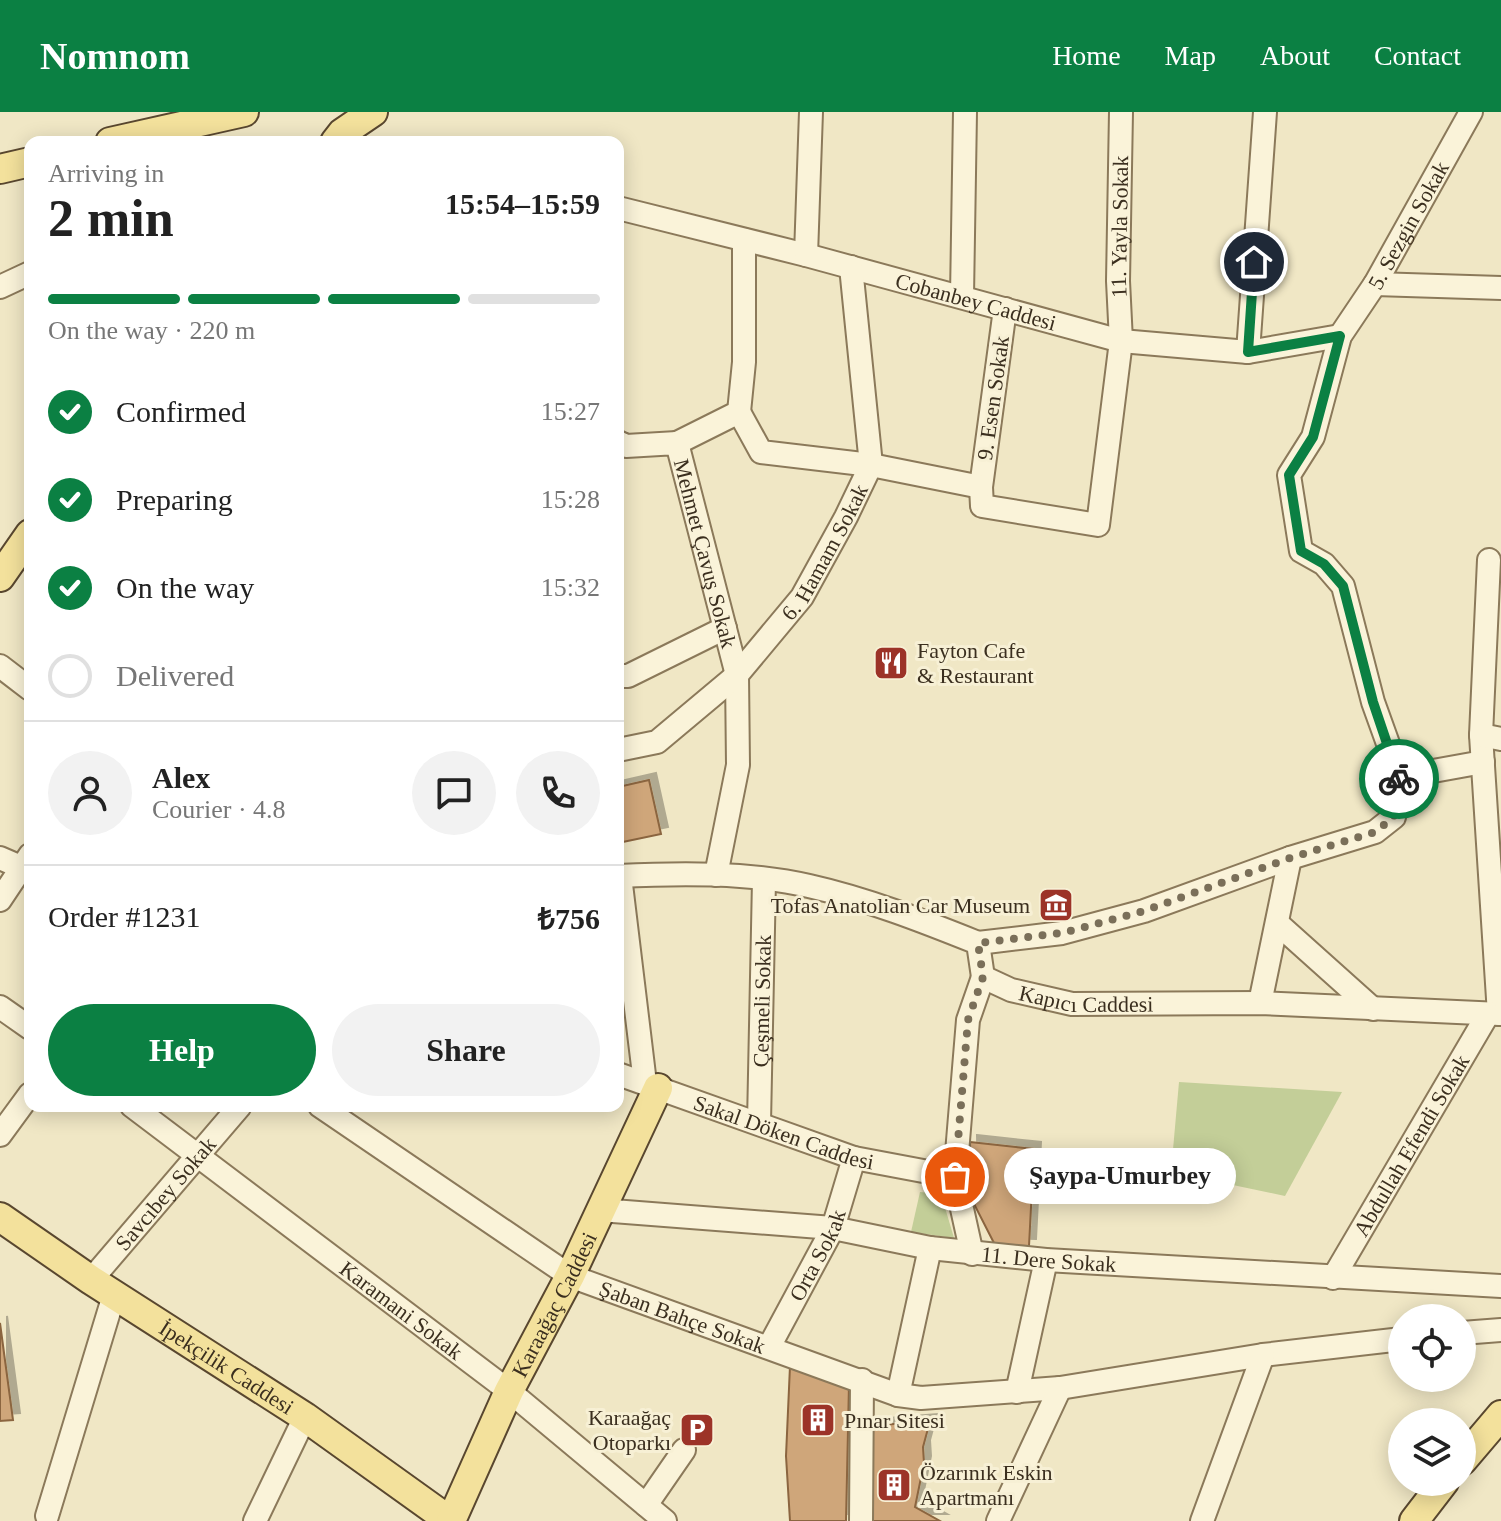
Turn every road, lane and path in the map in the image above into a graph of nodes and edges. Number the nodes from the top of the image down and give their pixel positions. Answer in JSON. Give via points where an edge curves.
{"nodes":[{"id":1,"x":244,"y":112,"type":"edge"},
{"id":2,"x":373,"y":112,"type":"edge"},
{"id":3,"x":811,"y":112,"type":"edge"},
{"id":4,"x":965,"y":112,"type":"edge"},
{"id":5,"x":1121,"y":112,"type":"edge"},
{"id":6,"x":1265,"y":112,"type":"edge"},
{"id":7,"x":1471,"y":112,"type":"edge"},
{"id":8,"x":141,"y":136,"type":"edge"},
{"id":9,"x":349,"y":136,"type":"edge"},
{"id":10,"x":24,"y":163,"type":"edge"},
{"id":11,"x":0,"y":169,"type":"edge"},
{"id":12,"x":624,"y":210,"type":"edge"},
{"id":13,"x":744,"y":240,"type":"junction"},
{"id":14,"x":806,"y":255,"type":"junction"},
{"id":15,"x":851,"y":267,"type":"junction"},
{"id":16,"x":24,"y":276,"type":"edge"},
{"id":17,"x":1375,"y":284,"type":"junction"},
{"id":18,"x":0,"y":287,"type":"edge"},
{"id":19,"x":1501,"y":288,"type":"edge"},
{"id":20,"x":962,"y":296,"type":"junction"},
{"id":21,"x":1005,"y":309,"type":"junction"},
{"id":22,"x":1340,"y":336,"type":"junction"},
{"id":23,"x":1121,"y":341,"type":"junction"},
{"id":24,"x":1248,"y":352,"type":"junction"},
{"id":25,"x":739,"y":412,"type":"junction"},
{"id":26,"x":677,"y":443,"type":"junction"},
{"id":27,"x":624,"y":445,"type":"edge"},
{"id":28,"x":871,"y":465,"type":"junction"},
{"id":29,"x":981,"y":487,"type":"junction"},
{"id":30,"x":24,"y":541,"type":"edge"},
{"id":31,"x":1489,"y":560,"type":"dead end"},
{"id":32,"x":2,"y":565,"type":"edge"},
{"id":33,"x":725,"y":628,"type":"junction"},
{"id":34,"x":0,"y":666,"type":"edge"},
{"id":35,"x":737,"y":675,"type":"junction"},
{"id":36,"x":624,"y":676,"type":"edge"},
{"id":37,"x":24,"y":684,"type":"edge"},
{"id":38,"x":1491,"y":737,"type":"edge"},
{"id":39,"x":624,"y":749,"type":"edge"},
{"id":40,"x":1483,"y":762,"type":"junction"},
{"id":41,"x":1400,"y":777,"type":"junction"},
{"id":42,"x":0,"y":858,"type":"edge"},
{"id":43,"x":1290,"y":858,"type":"junction"},
{"id":44,"x":24,"y":864,"type":"edge"},
{"id":45,"x":24,"y":869,"type":"edge"},
{"id":46,"x":716,"y":875,"type":"junction"},
{"id":47,"x":624,"y":876,"type":"edge"},
{"id":48,"x":764,"y":880,"type":"junction"},
{"id":49,"x":0,"y":900,"type":"edge"},
{"id":50,"x":624,"y":909,"type":"edge"},
{"id":51,"x":1277,"y":923,"type":"junction"},
{"id":52,"x":978,"y":943,"type":"junction"},
{"id":53,"x":983,"y":977,"type":"junction"},
{"id":54,"x":1260,"y":1003,"type":"junction"},
{"id":55,"x":0,"y":1007,"type":"edge"},
{"id":56,"x":1373,"y":1009,"type":"junction"},
{"id":57,"x":1496,"y":1014,"type":"edge"},
{"id":58,"x":24,"y":1024,"type":"edge"},
{"id":59,"x":624,"y":1076,"type":"edge"},
{"id":60,"x":651,"y":1086,"type":"junction"},
{"id":61,"x":24,"y":1102,"type":"edge"},
{"id":62,"x":140,"y":1112,"type":"edge"},
{"id":63,"x":235,"y":1112,"type":"edge"},
{"id":64,"x":329,"y":1112,"type":"edge"},
{"id":65,"x":759,"y":1123,"type":"junction"},
{"id":66,"x":0,"y":1135,"type":"edge"},
{"id":67,"x":196,"y":1155,"type":"junction"},
{"id":68,"x":854,"y":1158,"type":"junction"},
{"id":69,"x":955,"y":1177,"type":"junction"},
{"id":70,"x":600,"y":1210,"type":"junction"},
{"id":71,"x":0,"y":1217,"type":"edge"},
{"id":72,"x":833,"y":1228,"type":"junction"},
{"id":73,"x":930,"y":1248,"type":"junction"},
{"id":74,"x":972,"y":1254,"type":"junction"},
{"id":75,"x":1046,"y":1260,"type":"junction"},
{"id":76,"x":570,"y":1276,"type":"junction"},
{"id":77,"x":1333,"y":1278,"type":"junction"},
{"id":78,"x":1501,"y":1286,"type":"edge"},
{"id":79,"x":103,"y":1287,"type":"junction"},
{"id":80,"x":1501,"y":1330,"type":"edge"},
{"id":81,"x":1476,"y":1332,"type":"edge"},
{"id":82,"x":1388,"y":1341,"type":"edge"},
{"id":83,"x":769,"y":1347,"type":"junction"},
{"id":84,"x":1263,"y":1355,"type":"junction"},
{"id":85,"x":862,"y":1380,"type":"junction"},
{"id":86,"x":1060,"y":1388,"type":"junction"},
{"id":87,"x":509,"y":1391,"type":"junction"},
{"id":88,"x":1017,"y":1392,"type":"junction"},
{"id":89,"x":898,"y":1395,"type":"junction"},
{"id":90,"x":1501,"y":1415,"type":"edge"},
{"id":91,"x":305,"y":1417,"type":"junction"},
{"id":92,"x":1476,"y":1444,"type":"edge"},
{"id":93,"x":684,"y":1450,"type":"dead end"},
{"id":94,"x":1433,"y":1496,"type":"edge"},
{"id":95,"x":47,"y":1516,"type":"dead end"},
{"id":96,"x":656,"y":1516,"type":"edge"},
{"id":97,"x":255,"y":1521,"type":"edge"},
{"id":98,"x":450,"y":1521,"type":"edge"},
{"id":99,"x":861,"y":1521,"type":"edge"},
{"id":100,"x":998,"y":1521,"type":"edge"},
{"id":101,"x":1202,"y":1521,"type":"edge"},
{"id":102,"x":1414,"y":1521,"type":"edge"}],
"edges":[{"from":1,"to":8,"type":"main road"},
{"from":2,"to":9,"type":"main road"},
{"from":3,"to":14,"type":"street"},
{"from":4,"to":20,"type":"street"},
{"from":5,"to":23,"type":"street","name":"11. Yayla Sokak"},
{"from":6,"to":24,"type":"street"},
{"from":7,"to":17,"type":"street","name":"5. Sezgin Sokak"},
{"from":10,"to":11,"type":"main road"},
{"from":12,"to":13,"type":"street","name":"Cobanbey Caddesi"},
{"from":13,"to":14,"type":"street","name":"Cobanbey Caddesi"},
{"from":13,"to":25,"type":"street"},
{"from":14,"to":15,"type":"street","name":"Cobanbey Caddesi"},
{"from":15,"to":20,"type":"street","name":"Cobanbey Caddesi"},
{"from":15,"to":28,"type":"street","name":"6. Hamam Sokak"},
{"from":16,"to":18,"type":"street"},
{"from":17,"to":19,"type":"street"},
{"from":17,"to":22,"type":"street","name":"5. Sezgin Sokak"},
{"from":20,"to":21,"type":"street","name":"Cobanbey Caddesi"},
{"from":21,"to":23,"type":"street","name":"Cobanbey Caddesi"},
{"from":21,"to":29,"type":"street","name":"9. Esen Sokak"},
{"from":22,"to":24,"type":"street","name":"Cobanbey Caddesi"},
{"from":22,"to":41,"type":"street","name":"5. Sezgin Sokak","via":[[1313,437],[1289,475],[1301,551],[1324,564],[1343,586],[1373,702]]},
{"from":23,"to":24,"type":"street","name":"Cobanbey Caddesi"},
{"from":23,"to":29,"type":"street","name":"11. Yayla Sokak","via":[[1098,525],[982,506]]},
{"from":25,"to":26,"type":"street"},
{"from":25,"to":28,"type":"street","via":[[761,452]]},
{"from":26,"to":27,"type":"street","name":"Mehmet Çavuş Sokak"},
{"from":26,"to":33,"type":"street","name":"Mehmet Çavuş Sokak"},
{"from":28,"to":29,"type":"street"},
{"from":28,"to":35,"type":"street","name":"6. Hamam Sokak","via":[[802,597]]},
{"from":30,"to":32,"type":"main road"},
{"from":31,"to":38,"type":"street"},
{"from":33,"to":35,"type":"street","name":"Mehmet Çavuş Sokak"},
{"from":33,"to":36,"type":"street"},
{"from":34,"to":37,"type":"street"},
{"from":35,"to":39,"type":"street","name":"6. Hamam Sokak","via":[[657,742]]},
{"from":35,"to":46,"type":"street","name":"Mehmet Çavuş Sokak","via":[[738,765]]},
{"from":38,"to":40,"type":"street"},
{"from":40,"to":41,"type":"street"},
{"from":40,"to":57,"type":"street"},
{"from":41,"to":43,"type":"street","via":[[1394,817],[1375,832]]},
{"from":42,"to":44,"type":"street"},
{"from":43,"to":51,"type":"street"},
{"from":43,"to":52,"type":"street","via":[[1144,911],[1062,933]]},
{"from":45,"to":49,"type":"street"},
{"from":46,"to":47,"type":"street"},
{"from":46,"to":48,"type":"street"},
{"from":48,"to":52,"type":"street","via":[[807,885],[908,914]]},
{"from":48,"to":65,"type":"street","name":"Çeşmeli Sokak"},
{"from":50,"to":60,"type":"street"},
{"from":51,"to":54,"type":"street"},
{"from":51,"to":56,"type":"street"},
{"from":52,"to":53,"type":"street"},
{"from":53,"to":54,"type":"street","name":"Kapıcı Caddesi","via":[[1011,990],[1072,1004]]},
{"from":53,"to":69,"type":"street","via":[[968,1020]]},
{"from":54,"to":56,"type":"street","name":"Kapıcı Caddesi"},
{"from":55,"to":58,"type":"street"},
{"from":56,"to":57,"type":"street","name":"Kapıcı Caddesi"},
{"from":57,"to":77,"type":"street","name":"Abdullah Efendi Sokak"},
{"from":59,"to":60,"type":"street","name":"Sakal Döken Caddesi"},
{"from":60,"to":65,"type":"street","name":"Sakal Döken Caddesi"},
{"from":60,"to":70,"type":"main road","name":"Karaağaç Caddesi"},
{"from":61,"to":66,"type":"street"},
{"from":62,"to":67,"type":"street","name":"Karamani Sokak"},
{"from":63,"to":67,"type":"street","name":"Savcıbey Sokak"},
{"from":64,"to":76,"type":"street","name":"Şaban Bahçe Sokak"},
{"from":65,"to":68,"type":"street","name":"Sakal Döken Caddesi"},
{"from":67,"to":79,"type":"street","name":"Savcıbey Sokak"},
{"from":67,"to":87,"type":"street","name":"Karamani Sokak"},
{"from":68,"to":69,"type":"street","name":"Sakal Döken Caddesi"},
{"from":68,"to":72,"type":"street","name":"Orta Sokak"},
{"from":69,"to":74,"type":"street"},
{"from":70,"to":72,"type":"street","name":"11. Dere Sokak"},
{"from":70,"to":76,"type":"main road","name":"Karaağaç Caddesi"},
{"from":71,"to":79,"type":"main road","name":"İpekçilik Caddesi"},
{"from":72,"to":73,"type":"street","name":"11. Dere Sokak"},
{"from":72,"to":83,"type":"street","name":"Orta Sokak"},
{"from":73,"to":74,"type":"street","name":"11. Dere Sokak"},
{"from":73,"to":89,"type":"street"},
{"from":74,"to":75,"type":"street","name":"11. Dere Sokak"},
{"from":75,"to":77,"type":"street","name":"11. Dere Sokak"},
{"from":75,"to":88,"type":"street"},
{"from":76,"to":83,"type":"street","name":"Şaban Bahçe Sokak"},
{"from":76,"to":87,"type":"main road","name":"Karaağaç Caddesi"},
{"from":77,"to":78,"type":"street","name":"11. Dere Sokak"},
{"from":79,"to":91,"type":"main road","name":"İpekçilik Caddesi"},
{"from":79,"to":95,"type":"street"},
{"from":80,"to":81,"type":"street"},
{"from":82,"to":84,"type":"street","name":"Şaban Bahçe Sokak"},
{"from":83,"to":85,"type":"street","name":"Şaban Bahçe Sokak"},
{"from":84,"to":86,"type":"street","name":"Şaban Bahçe Sokak"},
{"from":84,"to":101,"type":"street"},
{"from":85,"to":89,"type":"street","name":"Şaban Bahçe Sokak"},
{"from":85,"to":99,"type":"street"},
{"from":86,"to":88,"type":"street","name":"Şaban Bahçe Sokak"},
{"from":86,"to":100,"type":"street"},
{"from":87,"to":96,"type":"street","name":"Karamani Sokak"},
{"from":87,"to":98,"type":"main road","name":"Karaağaç Caddesi"},
{"from":88,"to":89,"type":"street","name":"Şaban Bahçe Sokak"},
{"from":90,"to":92,"type":"main road"},
{"from":91,"to":97,"type":"street"},
{"from":91,"to":98,"type":"main road","name":"İpekçilik Caddesi"},
{"from":93,"to":96,"type":"street"},
{"from":94,"to":102,"type":"main road"}]}
